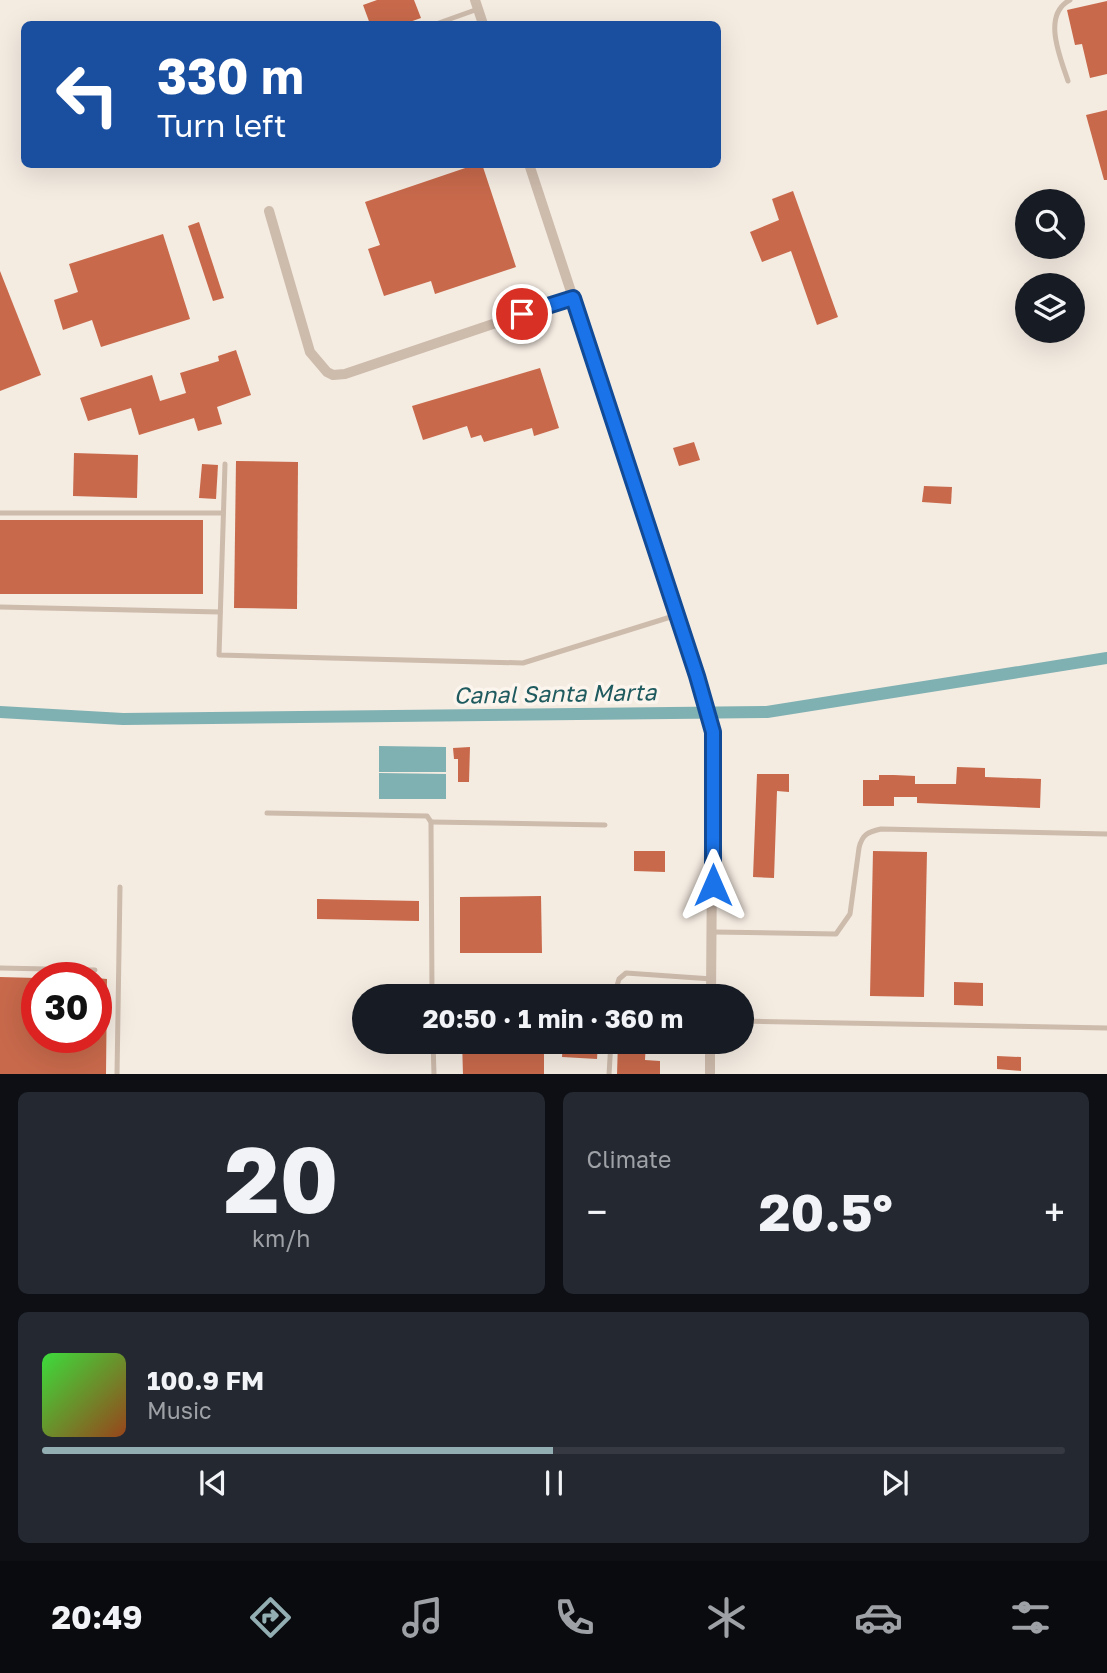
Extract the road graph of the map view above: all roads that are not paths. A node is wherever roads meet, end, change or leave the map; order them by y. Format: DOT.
graph roads {
  1 [pos="1070,0"];
  2 [pos="476,4"];
  3 [pos="442,21"];
  4 [pos="482,21"];
  5 [pos="1068,81"];
  6 [pos="530,168"];
  7 [pos="269,211"];
  8 [pos="573,298"];
  9 [pos="225,464"];
  10 [pos="0,513"];
  11 [pos="223,513"];
  12 [pos="0,607"];
  13 [pos="220,612"];
  14 [pos="677,615"];
  15 [pos="267,813"];
  16 [pos="431,822"];
  17 [pos="604,825"];
  18 [pos="1107,834"];
  19 [pos="120,887"];
  20 [pos="713,932"];
  21 [pos="0,968"];
  22 [pos="21,968"];
  23 [pos="712,979"];
  24 [pos="432,984"];
  25 [pos="618,984"];
  26 [pos="712,984"];
  27 [pos="754,1021"];
  28 [pos="1107,1028"];
  29 [pos="433,1054"];
  30 [pos="610,1054"];
  31 [pos="710,1054"];
  32 [pos="117,1074"];
  33 [pos="434,1074"];
  34 [pos="609,1074"];
  35 [pos="710,1074"];
  1 -- 5 [label="lane"];
  2 -- 3 [label="lane"];
  2 -- 4 [label="street"];
  6 -- 8 [label="street"];
  7 -- 8 [label="street"];
  8 -- 14 [label="street"];
  9 -- 11 [label="lane"];
  10 -- 11 [label="lane"];
  11 -- 13 [label="lane"];
  12 -- 13 [label="lane"];
  13 -- 14 [label="lane"];
  14 -- 20 [label="street"];
  15 -- 16 [label="lane"];
  16 -- 17 [label="lane"];
  16 -- 24 [label="lane"];
  18 -- 20 [label="lane"];
  19 -- 32 [label="lane"];
  20 -- 23 [label="street"];
  21 -- 22 [label="lane"];
  23 -- 25 [label="lane"];
  23 -- 26 [label="street"];
  27 -- 28 [label="lane"];
  29 -- 33 [label="lane"];
  30 -- 34 [label="lane"];
  31 -- 35 [label="street"];
}
